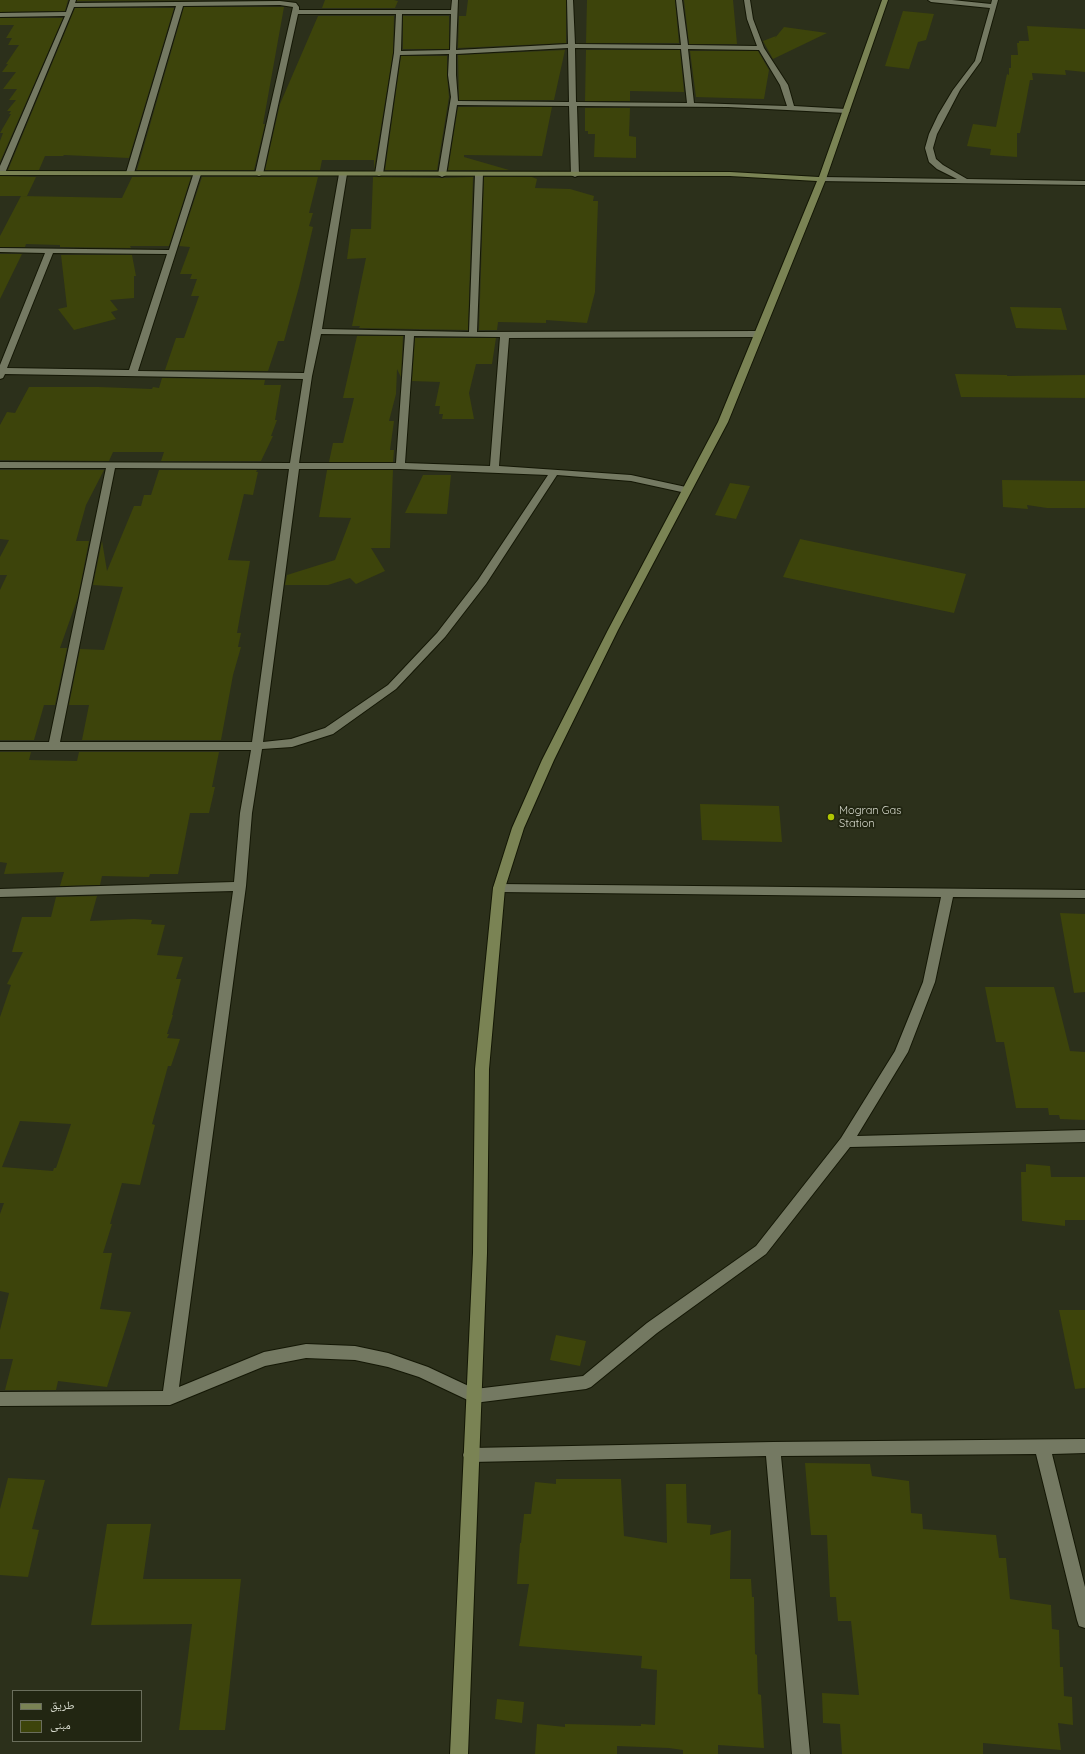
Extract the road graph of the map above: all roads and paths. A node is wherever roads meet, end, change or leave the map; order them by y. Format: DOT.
graph roads {
  1 [pos="455,0"];
  2 [pos="570,0"];
  3 [pos="678,0"];
  4 [pos="747,0"];
  5 [pos="885,0"];
  6 [pos="931,0"];
  7 [pos="132,2"];
  8 [pos="72,3"];
  9 [pos="994,3"];
  10 [pos="180,4"];
  11 [pos="295,12"];
  12 [pos="399,12"];
  13 [pos="453,12"];
  14 [pos="69,14"];
  15 [pos="0,15"];
  16 [pos="572,46"];
  17 [pos="683,47"];
  18 [pos="761,48"];
  19 [pos="452,52"];
  20 [pos="397,53"];
  21 [pos="454,102"];
  22 [pos="573,103"];
  23 [pos="691,105"];
  24 [pos="791,107"];
  25 [pos="846,110"];
  26 [pos="1,173"];
  27 [pos="130,174"];
  28 [pos="197,174"];
  29 [pos="259,174"];
  30 [pos="343,174"];
  31 [pos="379,174"];
  32 [pos="479,174"];
  33 [pos="442,175"];
  34 [pos="575,175"];
  35 [pos="822,179"];
  36 [pos="965,180"];
  37 [pos="1085,182"];
  38 [pos="0,250"];
  39 [pos="50,251"];
  40 [pos="171,252"];
  41 [pos="317,331"];
  42 [pos="410,333"];
  43 [pos="758,334"];
  44 [pos="472,335"];
  45 [pos="506,335"];
  46 [pos="133,372"];
  47 [pos="1,373"];
  48 [pos="308,376"];
  49 [pos="0,465"];
  50 [pos="110,465"];
  51 [pos="400,466"];
  52 [pos="294,467"];
  53 [pos="494,469"];
  54 [pos="554,472"];
  55 [pos="686,490"];
  56 [pos="54,744"];
  57 [pos="0,746"];
  58 [pos="257,746"];
  59 [pos="240,886"];
  60 [pos="499,888"];
  61 [pos="948,892"];
  62 [pos="0,893"];
  63 [pos="1085,894"];
  64 [pos="1085,1136"];
  65 [pos="846,1142"];
  66 [pos="474,1396"];
  67 [pos="170,1398"];
  68 [pos="0,1399"];
  69 [pos="1042,1446"];
  70 [pos="1085,1446"];
  71 [pos="773,1448"];
  72 [pos="471,1455"];
  73 [pos="1085,1620"];
  74 [pos="459,1754"];
  75 [pos="801,1754"];
  1 -- 13 [label="street"];
  2 -- 16 [label="street"];
  3 -- 17 [label="street"];
  4 -- 18 [label="street"];
  5 -- 25 [label="street"];
  6 -- 9 [label="street"];
  7 -- 8 [label="street"];
  7 -- 10 [label="street"];
  8 -- 14 [label="street"];
  9 -- 36 [label="street"];
  10 -- 11 [label="street"];
  10 -- 27 [label="street"];
  11 -- 12 [label="street"];
  11 -- 29 [label="street"];
  12 -- 13 [label="street"];
  12 -- 20 [label="street"];
  13 -- 19 [label="street"];
  14 -- 15 [label="street"];
  14 -- 26 [label="street"];
  16 -- 17 [label="street"];
  16 -- 19 [label="street"];
  16 -- 22 [label="street"];
  17 -- 18 [label="street"];
  17 -- 23 [label="street"];
  18 -- 24 [label="street"];
  19 -- 20 [label="street"];
  19 -- 21 [label="street"];
  20 -- 31 [label="street"];
  21 -- 22 [label="street"];
  21 -- 33 [label="street"];
  22 -- 23 [label="street"];
  22 -- 34 [label="street"];
  23 -- 24 [label="street"];
  24 -- 25 [label="street"];
  25 -- 35 [label="street"];
  26 -- 27 [label="street"];
  27 -- 28 [label="street"];
  28 -- 29 [label="street"];
  28 -- 40 [label="street"];
  29 -- 30 [label="street"];
  30 -- 31 [label="street"];
  30 -- 41 [label="street"];
  31 -- 33 [label="street"];
  32 -- 33 [label="street"];
  32 -- 34 [label="street"];
  32 -- 44 [label="street"];
  34 -- 35 [label="street"];
  35 -- 36 [label="street"];
  35 -- 43 [label="street"];
  36 -- 37 [label="street"];
  38 -- 39 [label="street"];
  39 -- 40 [label="street"];
  39 -- 47 [label="street"];
  40 -- 46 [label="street"];
  41 -- 42 [label="street"];
  41 -- 48 [label="street"];
  42 -- 44 [label="street"];
  42 -- 51 [label="street"];
  43 -- 45 [label="street"];
  43 -- 55 [label="street"];
  44 -- 45 [label="street"];
  45 -- 53 [label="street"];
  46 -- 47 [label="street"];
  46 -- 48 [label="street"];
  48 -- 52 [label="street"];
  49 -- 50 [label="street"];
  50 -- 52 [label="street"];
  50 -- 56 [label="street"];
  51 -- 52 [label="street"];
  51 -- 53 [label="street"];
  52 -- 58 [label="street"];
  53 -- 54 [label="street"];
  54 -- 55 [label="street"];
  54 -- 58 [label="street"];
  55 -- 60 [label="street"];
  56 -- 57 [label="street"];
  56 -- 58 [label="street"];
  58 -- 59 [label="street"];
  59 -- 62 [label="street"];
  59 -- 67 [label="street"];
  60 -- 61 [label="street"];
  60 -- 66 [label="street"];
  61 -- 63 [label="street"];
  61 -- 65 [label="street"];
  64 -- 65 [label="street"];
  65 -- 66 [label="street"];
  66 -- 67 [label="street"];
  66 -- 72 [label="street"];
  67 -- 68 [label="street"];
  69 -- 70 [label="street"];
  69 -- 71 [label="street"];
  69 -- 73 [label="street"];
  71 -- 72 [label="street"];
  71 -- 75 [label="street"];
  72 -- 74 [label="street"];
}
